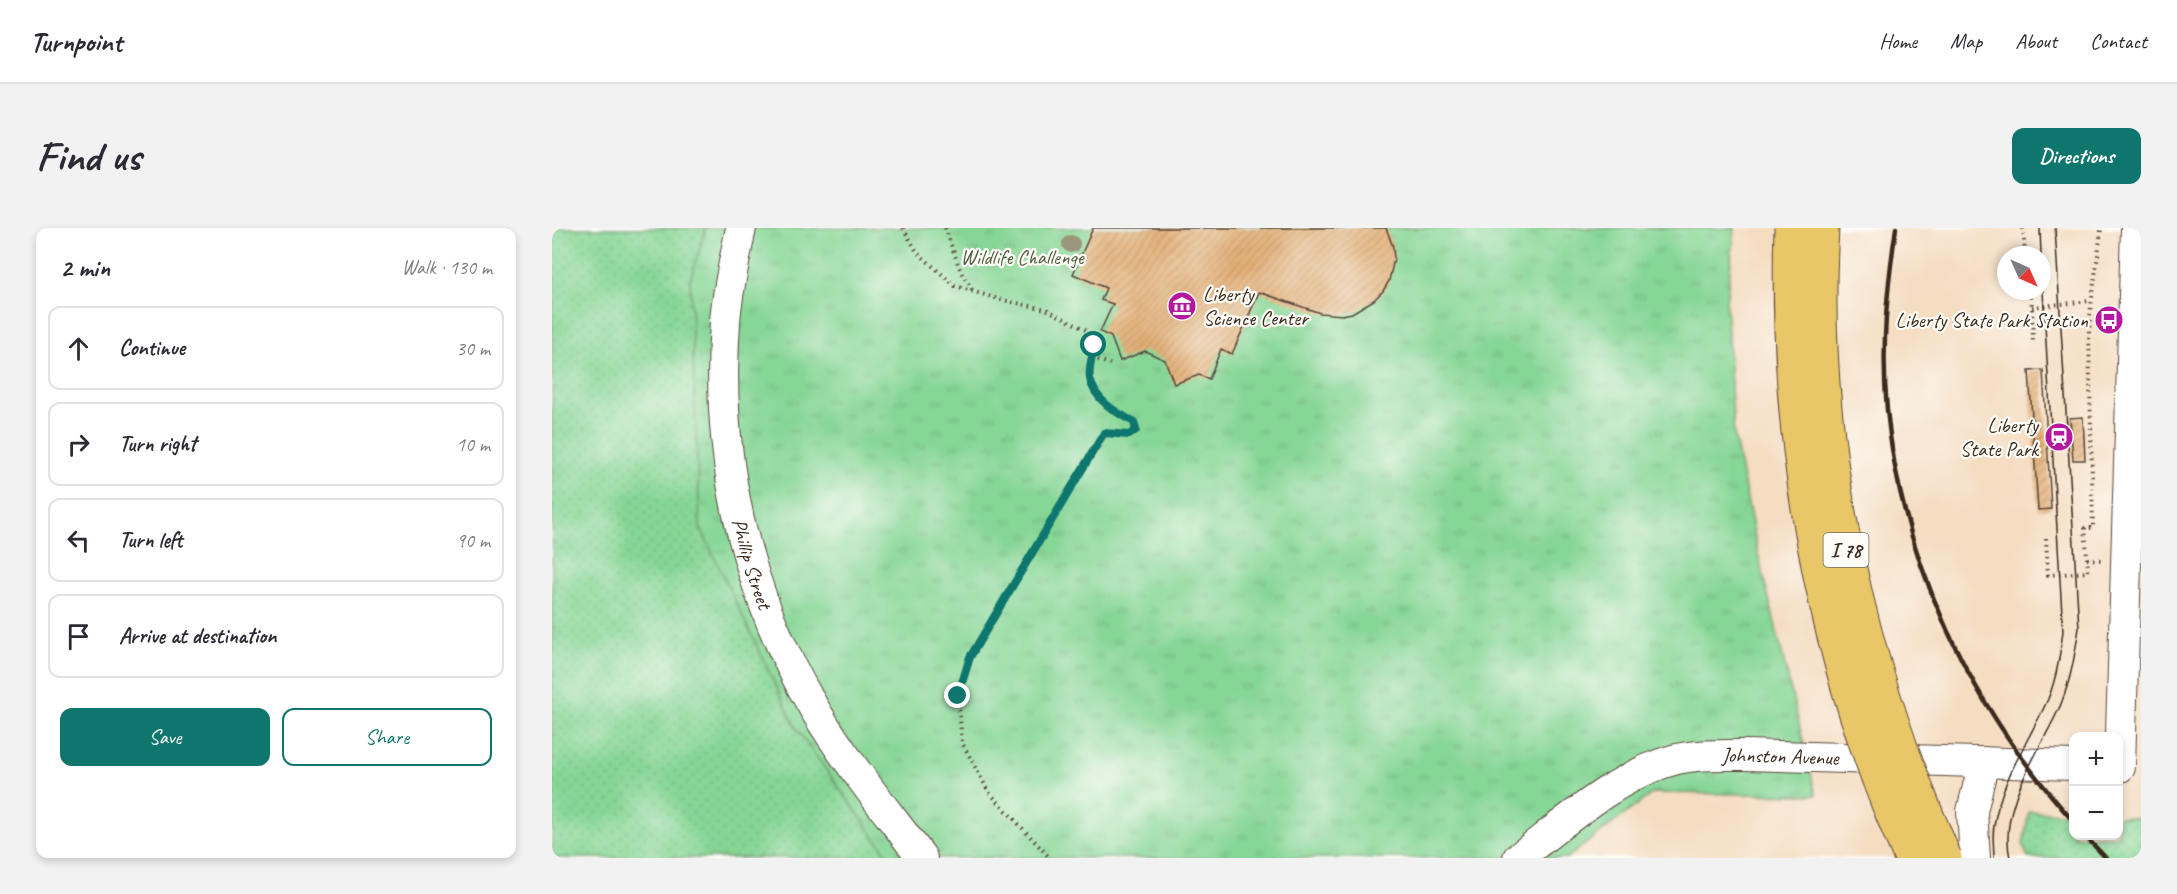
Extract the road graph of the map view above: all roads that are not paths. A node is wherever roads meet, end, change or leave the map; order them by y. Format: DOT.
graph roads {
  1 [pos="741,228"];
  2 [pos="1791,228"];
  3 [pos="1822,228"];
  4 [pos="2136,228"];
  5 [pos="2136,417"];
  6 [pos="2133,616"];
  7 [pos="1984,762"];
  8 [pos="2069,765"];
  9 [pos="2126,767"];
  10 [pos="922,858"];
  11 [pos="1518,858"];
  12 [pos="1911,858"];
  13 [pos="1945,858"];
  14 [pos="1975,858"];
  1 -- 10 [label="street, Phillip Street"];
  2 -- 12 [label="highway, I 78, bridge"];
  3 -- 13 [label="highway, I 78, bridge"];
  4 -- 5 [label="street"];
  5 -- 6 [label="street"];
  6 -- 9 [label="street"];
  7 -- 8 [label="street, Johnston Avenue"];
  7 -- 11 [label="street, Johnston Avenue"];
  7 -- 14 [label="street"];
}
